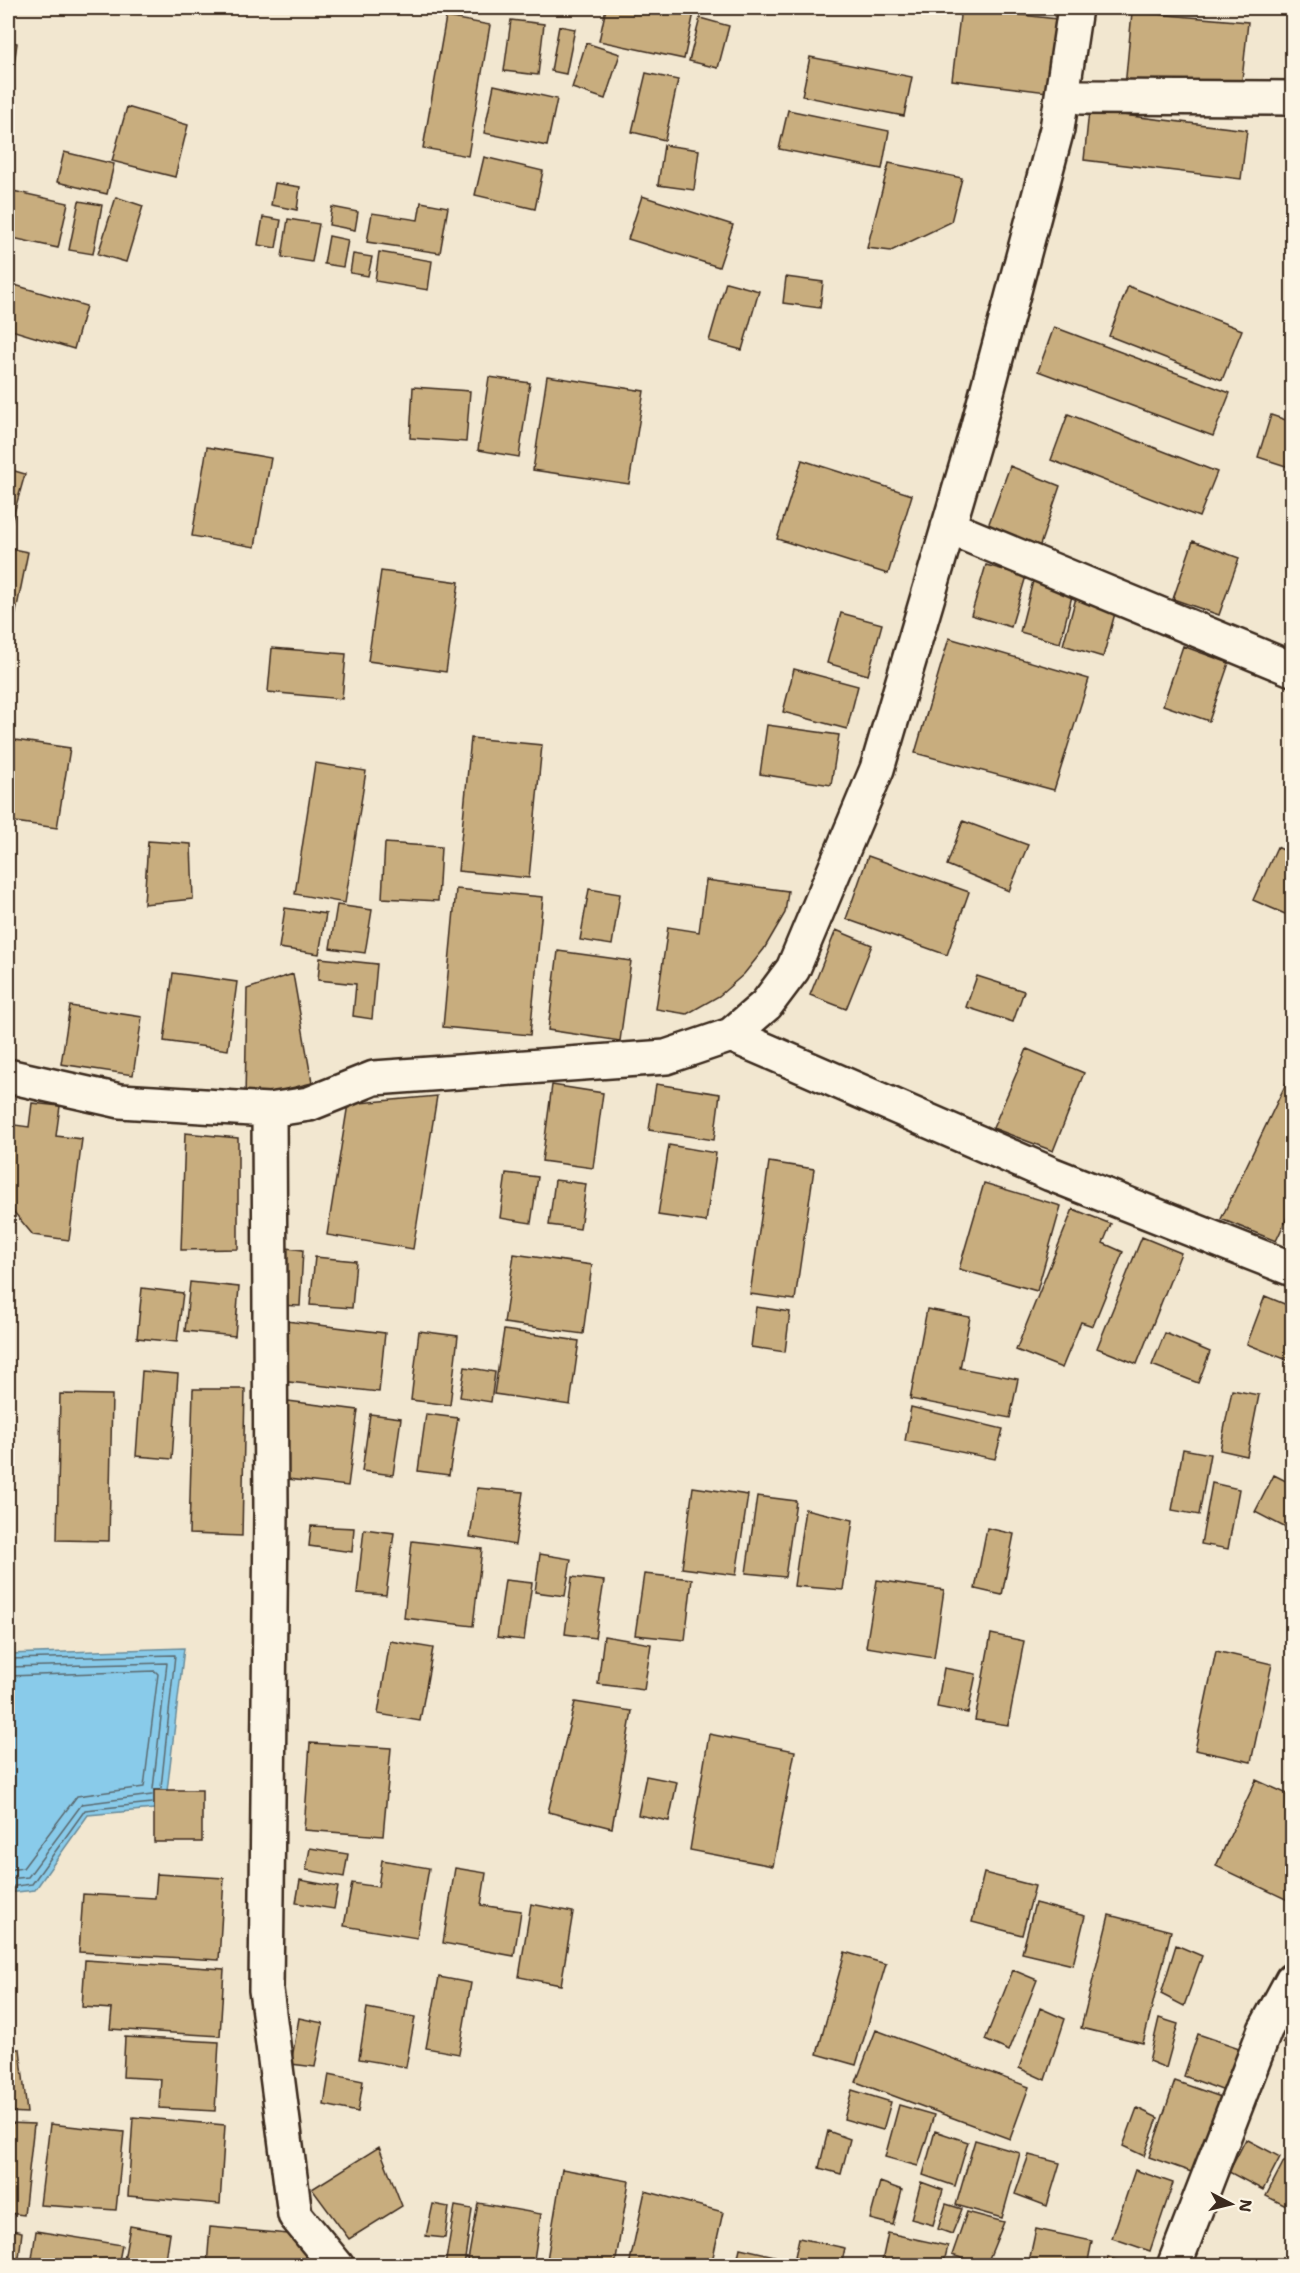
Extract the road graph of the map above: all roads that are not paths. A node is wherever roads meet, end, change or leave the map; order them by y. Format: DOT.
graph roads {
  1 [pos="1075,8"];
  2 [pos="1081,97"];
  3 [pos="1293,98"];
  4 [pos="948,527"];
  5 [pos="1293,669"];
  6 [pos="731,1035"];
  7 [pos="8,1076"];
  8 [pos="269,1110"];
  9 [pos="1293,1269"];
  10 [pos="1293,1980"];
  11 [pos="337,2265"];
  12 [pos="1174,2265"];
  1 -- 4 [label="street"];
  2 -- 3 [label="street"];
  4 -- 5 [label="street"];
  4 -- 6 [label="street"];
  6 -- 8 [label="street"];
  6 -- 9 [label="street"];
  7 -- 8 [label="street"];
  8 -- 11 [label="street"];
  10 -- 12 [label="street"];
}
